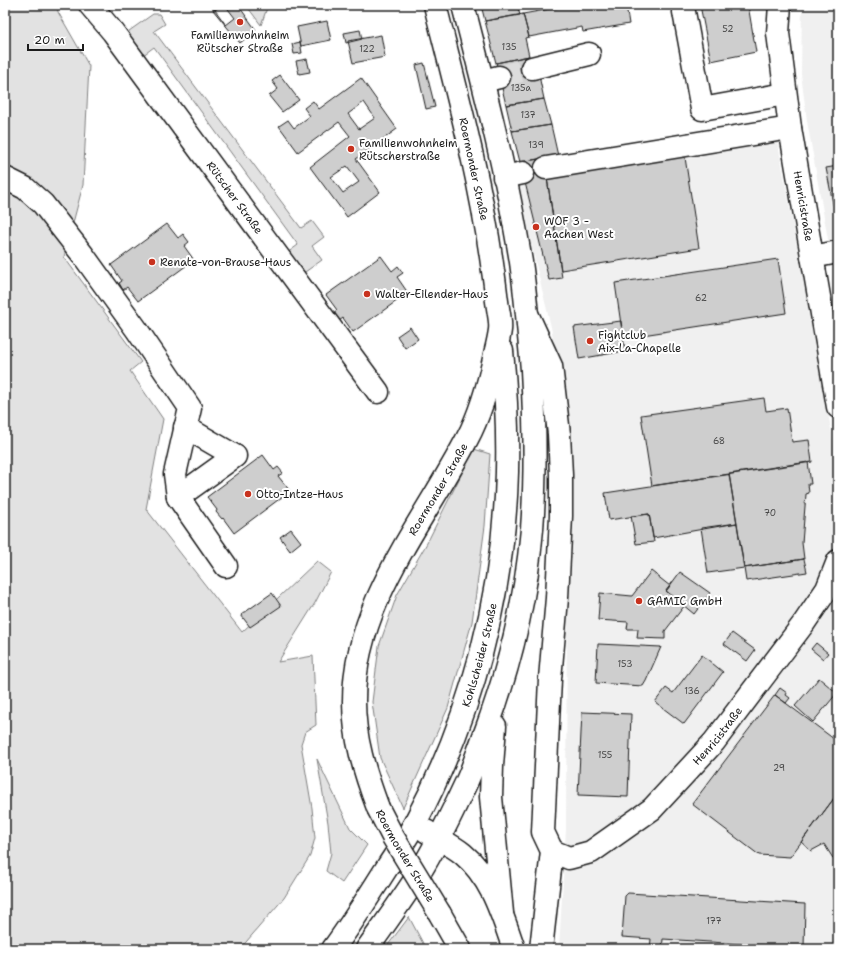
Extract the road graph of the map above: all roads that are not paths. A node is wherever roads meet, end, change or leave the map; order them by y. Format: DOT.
graph roads {
  1 [pos="90,5"];
  2 [pos="435,5"];
  3 [pos="463,5"];
  4 [pos="780,5"];
  5 [pos="684,12"];
  6 [pos="589,54"];
  7 [pos="532,68"];
  8 [pos="785,94"];
  9 [pos="790,128"];
  10 [pos="546,168"];
  11 [pos="5,178"];
  12 [pos="838,252"];
  13 [pos="812,257"];
  14 [pos="528,314"];
  15 [pos="500,328"];
  16 [pos="378,392"];
  17 [pos="838,406"];
  18 [pos="185,427"];
  19 [pos="178,497"];
  20 [pos="838,561"];
  21 [pos="226,566"];
  22 [pos="497,701"];
  23 [pos="415,824"];
  24 [pos="439,839"];
  25 [pos="552,851"];
  26 [pos="502,913"];
  27 [pos="333,949"];
  28 [pos="367,949"];
  29 [pos="460,949"];
  30 [pos="514,949"];
  31 [pos="541,949"];
  1 -- 16 [label="main road, Rütscher Straße"];
  2 -- 15 [label="main road, Roermonder Straße"];
  3 -- 14 [label="main road"];
  4 -- 8 [label="main road, Henricistraße"];
  5 -- 8 [label="main road"];
  6 -- 7 [label="main road"];
  8 -- 9 [label="main road, Henricistraße"];
  9 -- 10 [label="main road"];
  9 -- 13 [label="main road, Henricistraße"];
  11 -- 18 [label="main road"];
  12 -- 13 [label="main road"];
  13 -- 17 [label="main road, Henricistraße"];
  14 -- 22 [label="main road"];
  14 -- 25 [label="main road"];
  15 -- 23 [label="main road, Kohlscheider Straße"];
  15 -- 29 [label="main road, Roermonder Straße, bridge"];
  18 -- 19 [label="main road"];
  18 -- 19 [label="main road"];
  19 -- 21 [label="main road"];
  20 -- 25 [label="main road, Henricistraße"];
  22 -- 24 [label="main road"];
  22 -- 26 [label="main road"];
  23 -- 24 [label="main road"];
  23 -- 27 [label="main road, Kohlscheider Straße"];
  24 -- 26 [label="main road"];
  24 -- 28 [label="main road"];
  25 -- 31 [label="main road"];
  26 -- 30 [label="main road"];
}
